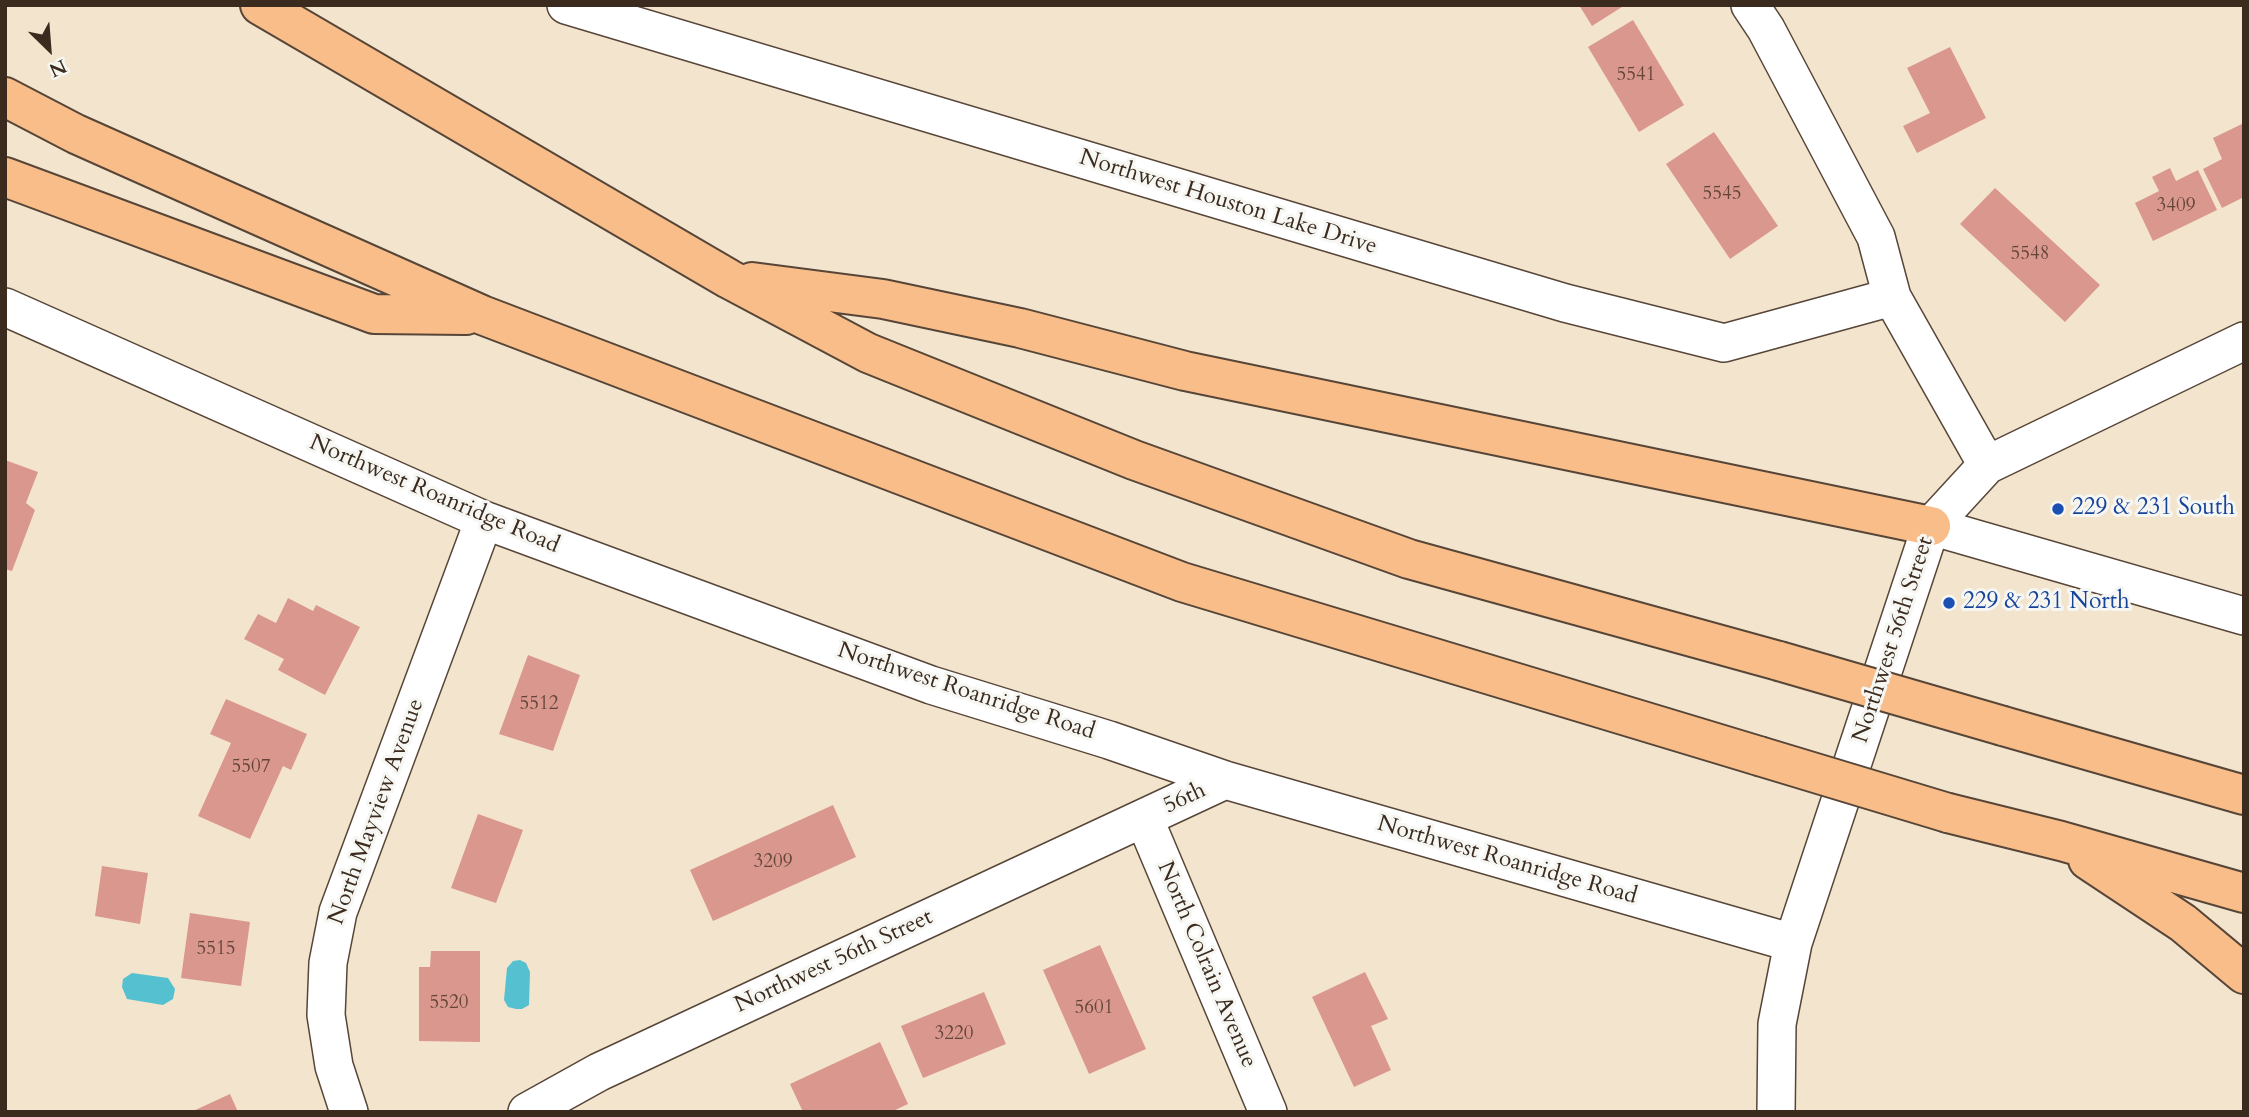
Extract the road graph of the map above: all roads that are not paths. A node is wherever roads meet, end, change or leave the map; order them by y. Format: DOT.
graph roads {
  1 [pos="260,5"];
  2 [pos="566,5"];
  3 [pos="1750,5"];
  4 [pos="5,97"];
  5 [pos="5,177"];
  6 [pos="729,279"];
  7 [pos="1892,297"];
  8 [pos="5,307"];
  9 [pos="482,315"];
  10 [pos="2244,341"];
  11 [pos="1987,465"];
  12 [pos="484,520"];
  13 [pos="1931,526"];
  14 [pos="2244,616"];
  15 [pos="1226,780"];
  16 [pos="2244,796"];
  17 [pos="1144,818"];
  18 [pos="2061,841"];
  19 [pos="2244,893"];
  20 [pos="1793,943"];
  21 [pos="2244,974"];
  22 [pos="349,1112"];
  23 [pos="527,1112"];
  24 [pos="1268,1112"];
  25 [pos="1776,1112"];
  1 -- 6 [label="highway"];
  2 -- 7 [label="street, Northwest Houston Lake Drive"];
  3 -- 7 [label="street"];
  4 -- 9 [label="highway"];
  5 -- 9 [label="highway"];
  6 -- 13 [label="highway"];
  6 -- 16 [label="highway, bridge"];
  7 -- 11 [label="street"];
  8 -- 12 [label="street, Northwest Roanridge Road"];
  9 -- 18 [label="highway, bridge"];
  10 -- 11 [label="street, Northwest 56th Street"];
  11 -- 13 [label="street, Northwest 56th Street"];
  12 -- 15 [label="street, Northwest Roanridge Road"];
  12 -- 22 [label="street, North Mayview Avenue"];
  13 -- 14 [label="street"];
  13 -- 20 [label="street, Northwest 56th Street"];
  15 -- 17 [label="street, 56th"];
  15 -- 20 [label="street, Northwest Roanridge Road"];
  17 -- 23 [label="street, Northwest 56th Street"];
  17 -- 24 [label="street, North Colrain Avenue"];
  18 -- 19 [label="highway"];
  18 -- 21 [label="highway"];
  20 -- 25 [label="street"];
}
